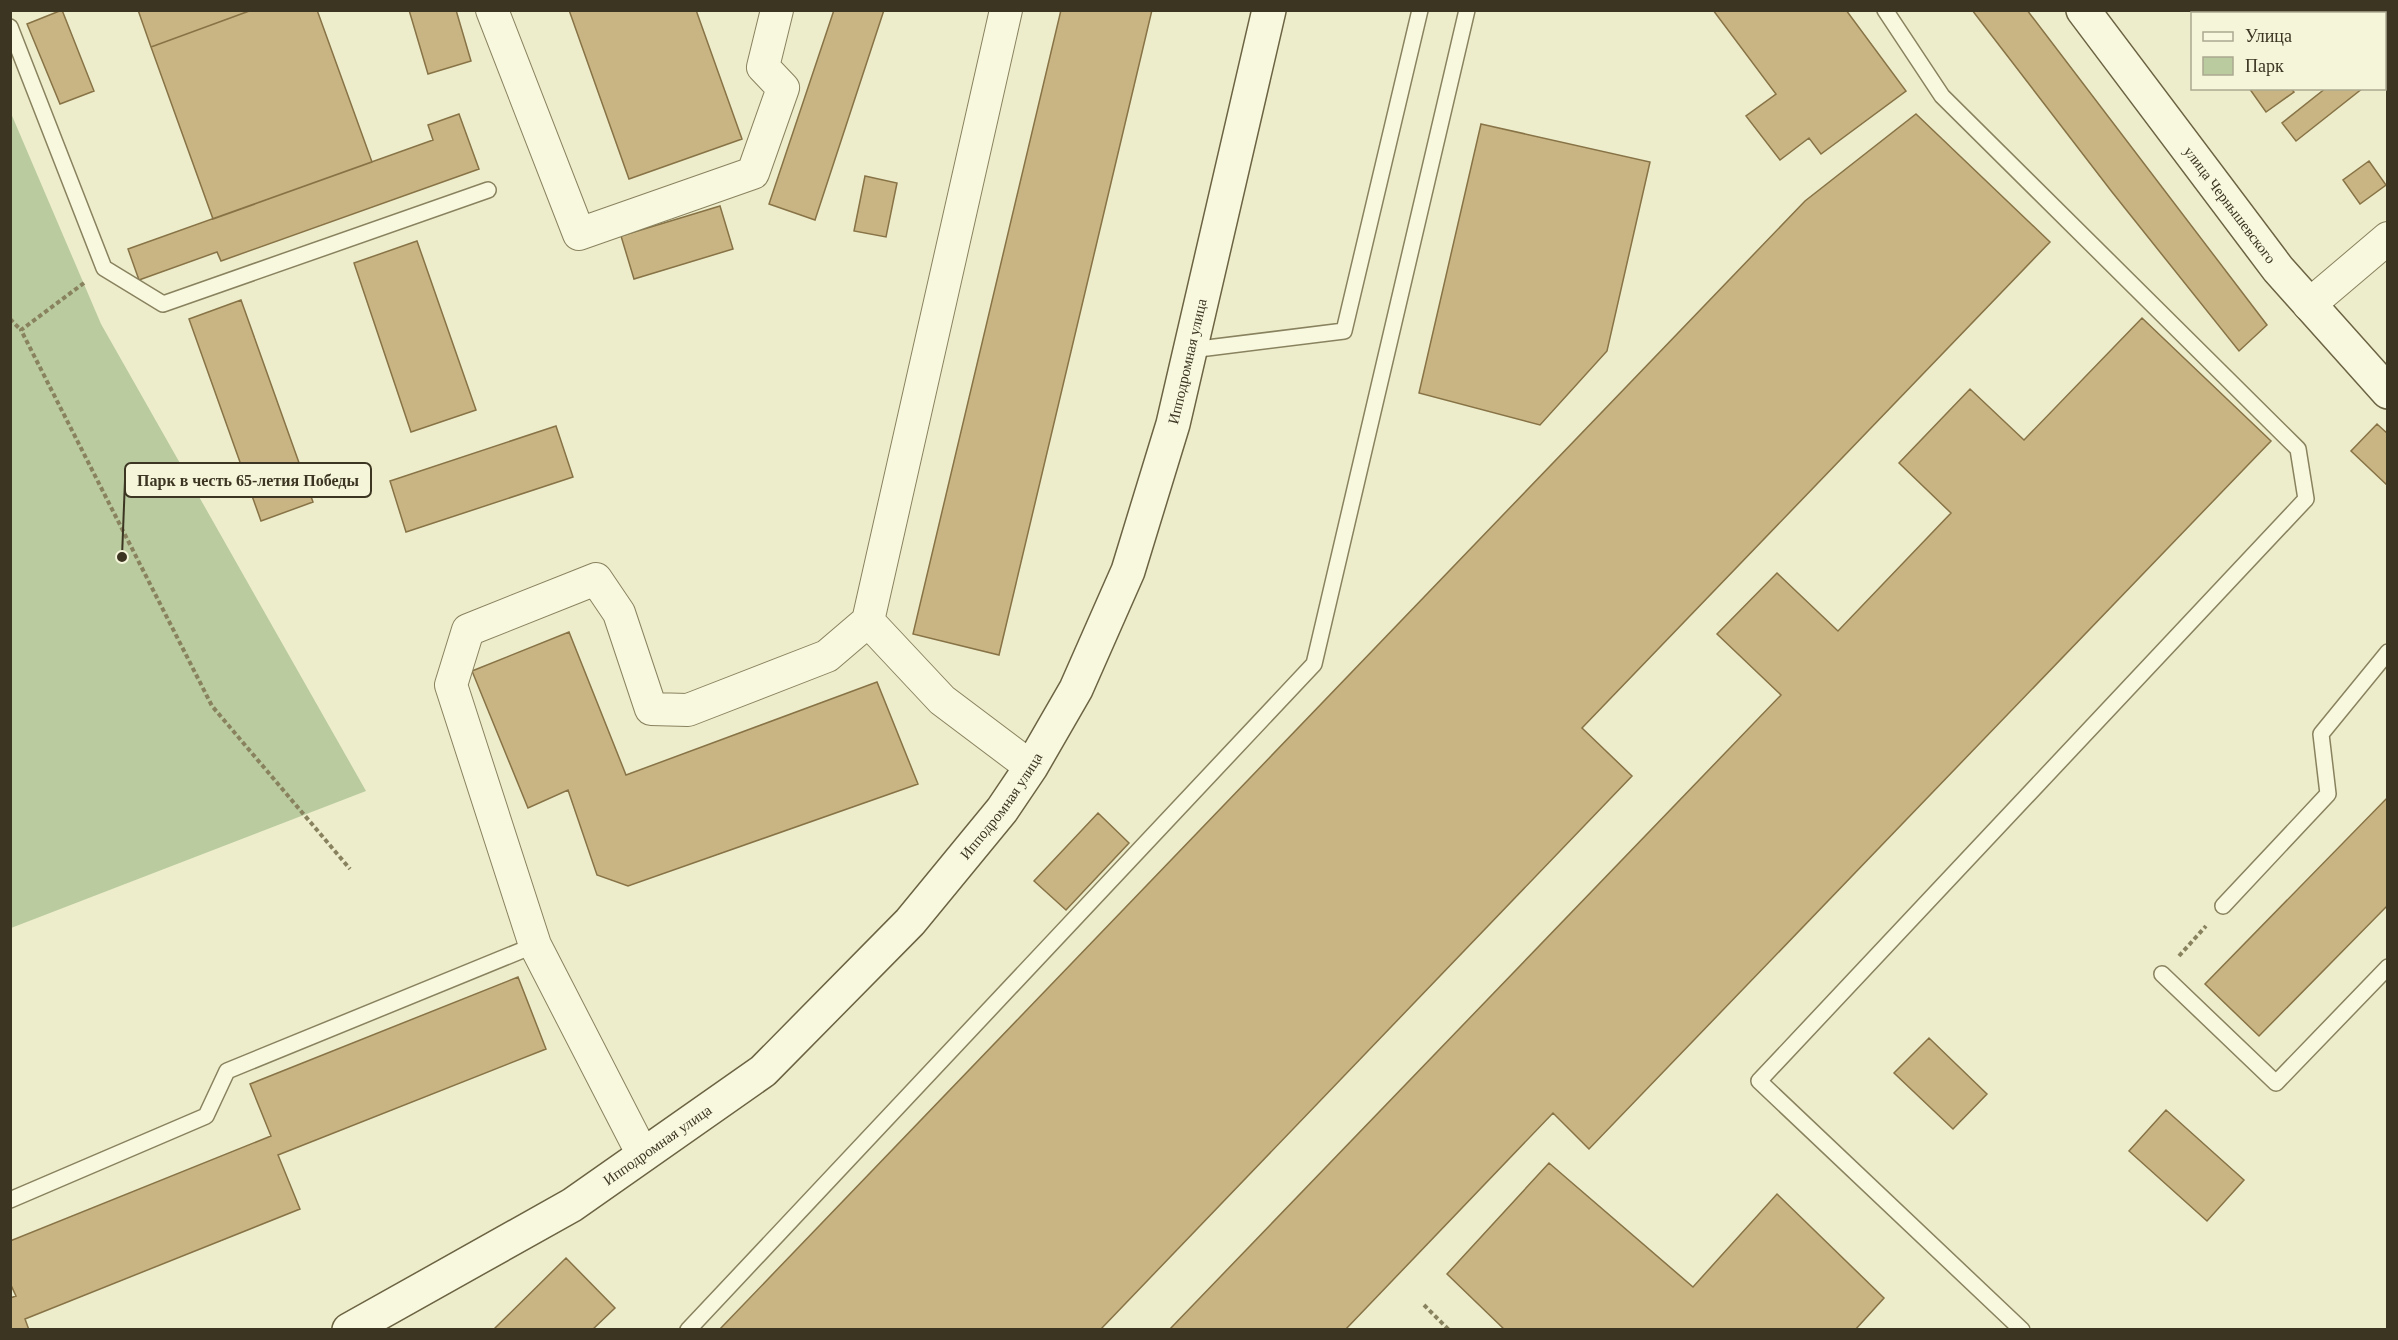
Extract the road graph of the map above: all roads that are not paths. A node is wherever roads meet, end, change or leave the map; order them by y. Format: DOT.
graph roads {
  1 [pos="492,10"];
  2 [pos="777,10"];
  3 [pos="1006,10"];
  4 [pos="1269,10"];
  5 [pos="1420,10"];
  6 [pos="1467,10"];
  7 [pos="1885,10"];
  8 [pos="2083,10"];
  9 [pos="10,27"];
  10 [pos="488,190"];
  11 [pos="2388,238"];
  12 [pos="2309,306"];
  13 [pos="1191,350"];
  14 [pos="2388,392"];
  15 [pos="868,621"];
  16 [pos="2388,652"];
  17 [pos="1031,767"];
  18 [pos="2223,906"];
  19 [pos="535,945"];
  20 [pos="2388,967"];
  21 [pos="2162,974"];
  22 [pos="643,1155"];
  23 [pos="10,1200"];
  24 [pos="349,1329"];
  25 [pos="688,1329"];
  26 [pos="2022,1329"];
  1 -- 2 [label="street"];
  3 -- 15 [label="street"];
  4 -- 13 [label="street, Ипподромная улица"];
  5 -- 13 [label="lane"];
  6 -- 25 [label="lane"];
  7 -- 26 [label="lane"];
  8 -- 12 [label="street, улица Чернышевского"];
  9 -- 10 [label="lane"];
  11 -- 12 [label="street"];
  12 -- 14 [label="street, улица Чернышевского"];
  13 -- 17 [label="street, Ипподромная улица"];
  15 -- 17 [label="street"];
  15 -- 19 [label="street"];
  16 -- 18 [label="lane"];
  17 -- 22 [label="street, Ипподромная улица"];
  19 -- 22 [label="street"];
  19 -- 23 [label="lane"];
  20 -- 21 [label="lane"];
  22 -- 24 [label="street, Ипподромная улица"];
}
